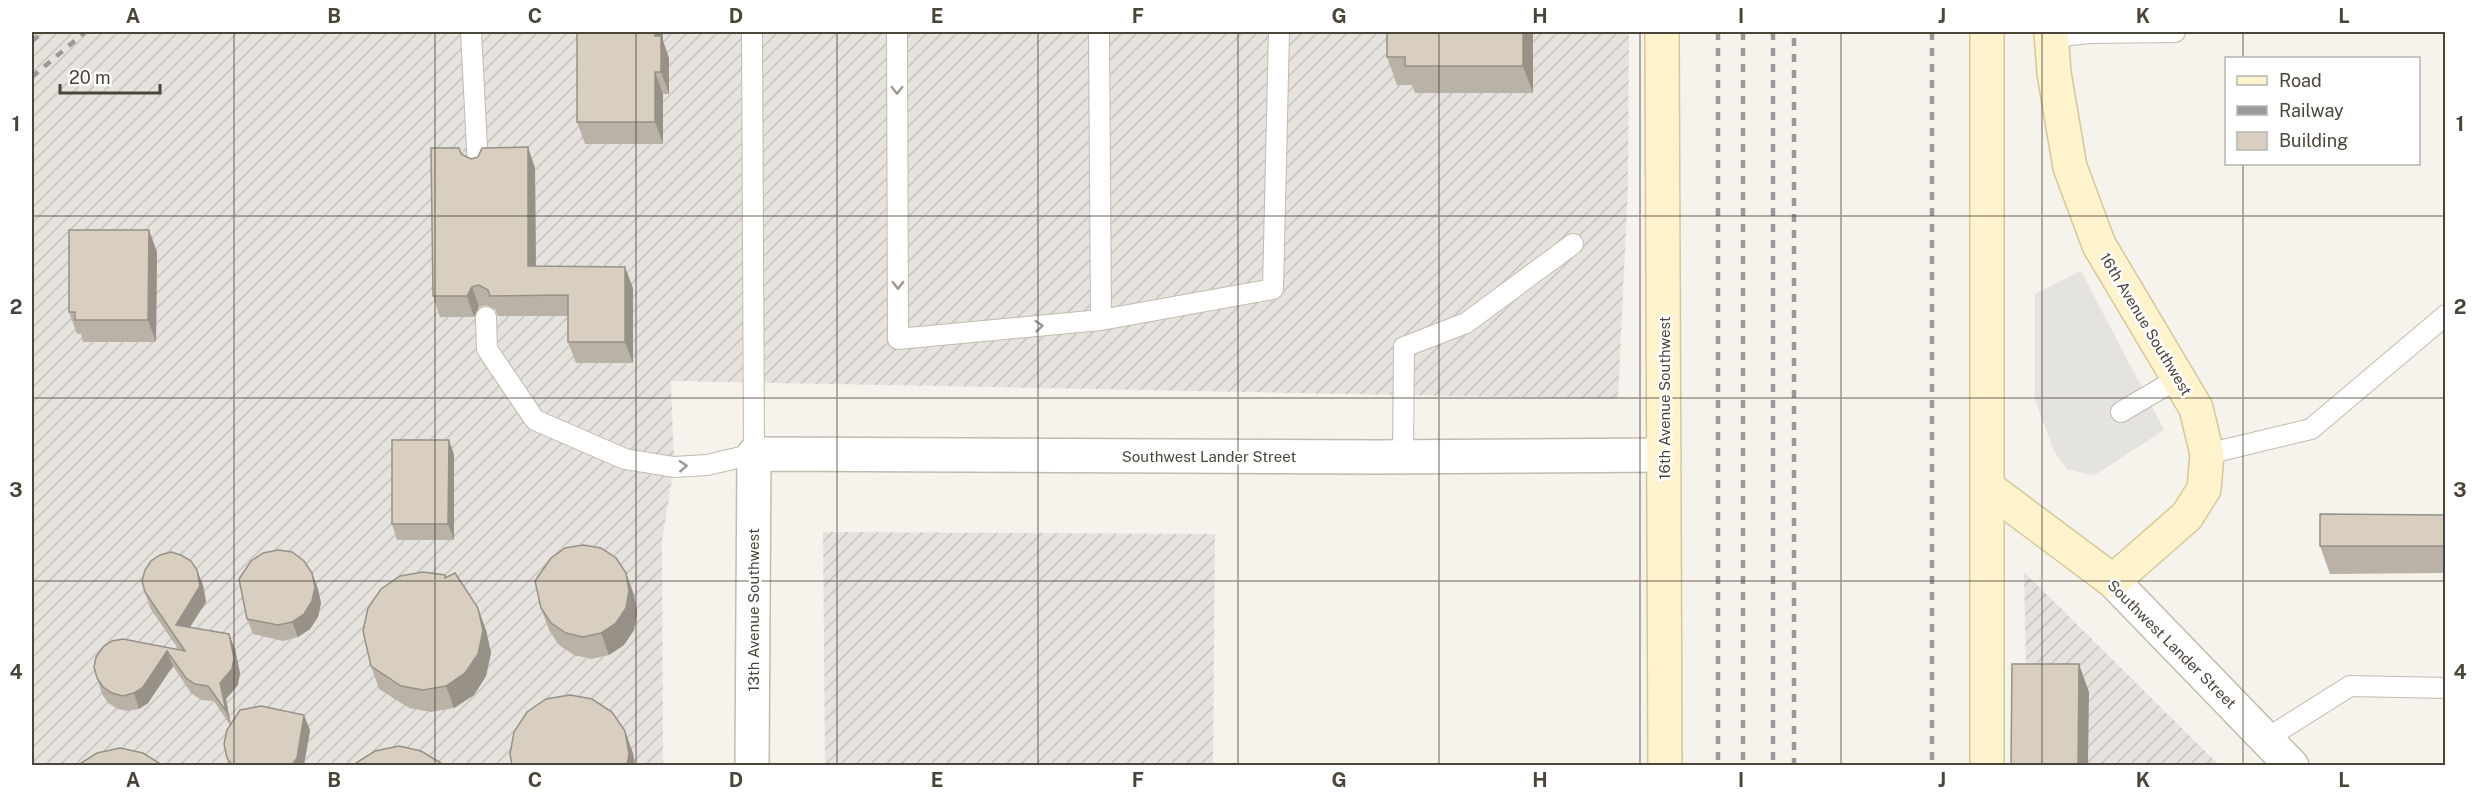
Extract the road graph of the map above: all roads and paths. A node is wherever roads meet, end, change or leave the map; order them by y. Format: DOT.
graph roads {
  1 [pos="471,32"];
  2 [pos="752,32"];
  3 [pos="897,32"];
  4 [pos="1099,32"];
  5 [pos="1279,32"];
  6 [pos="1662,32"];
  7 [pos="1988,32"];
  8 [pos="2175,32"];
  9 [pos="2052,34"];
  10 [pos="478,168"];
  11 [pos="1573,243"];
  12 [pos="2445,315"];
  13 [pos="486,316"];
  14 [pos="1101,320"];
  15 [pos="2177,379"];
  16 [pos="2121,412"];
  17 [pos="754,454"];
  18 [pos="2207,454"];
  19 [pos="1664,455"];
  20 [pos="1403,456"];
  21 [pos="1987,487"];
  22 [pos="2112,581"];
  23 [pos="2445,688"];
  24 [pos="2266,739"];
  25 [pos="752,765"];
  26 [pos="1665,765"];
  27 [pos="1987,765"];
  28 [pos="2292,765"];
  1 -- 10 [label="lane"];
  2 -- 17 [label="lane"];
  3 -- 14 [label="lane, one-way"];
  4 -- 14 [label="lane"];
  5 -- 14 [label="lane"];
  6 -- 19 [label="street, 16th Avenue Southwest"];
  7 -- 21 [label="street"];
  8 -- 9 [label="lane"];
  9 -- 15 [label="street, 16th Avenue Southwest"];
  11 -- 20 [label="lane"];
  12 -- 18 [label="lane"];
  13 -- 17 [label="lane, one-way"];
  15 -- 16 [label="lane"];
  15 -- 18 [label="street, 16th Avenue Southwest"];
  17 -- 20 [label="street, Southwest Lander Street"];
  17 -- 25 [label="street, 13th Avenue Southwest"];
  18 -- 22 [label="street, 16th Avenue Southwest"];
  19 -- 20 [label="street, Southwest Lander Street"];
  19 -- 26 [label="street, 16th Avenue Southwest"];
  21 -- 22 [label="street, Southwest Lander Street"];
  21 -- 27 [label="street"];
  22 -- 24 [label="street, Southwest Lander Street"];
  23 -- 24 [label="lane"];
  24 -- 28 [label="street, Southwest Lander Street"];
}
